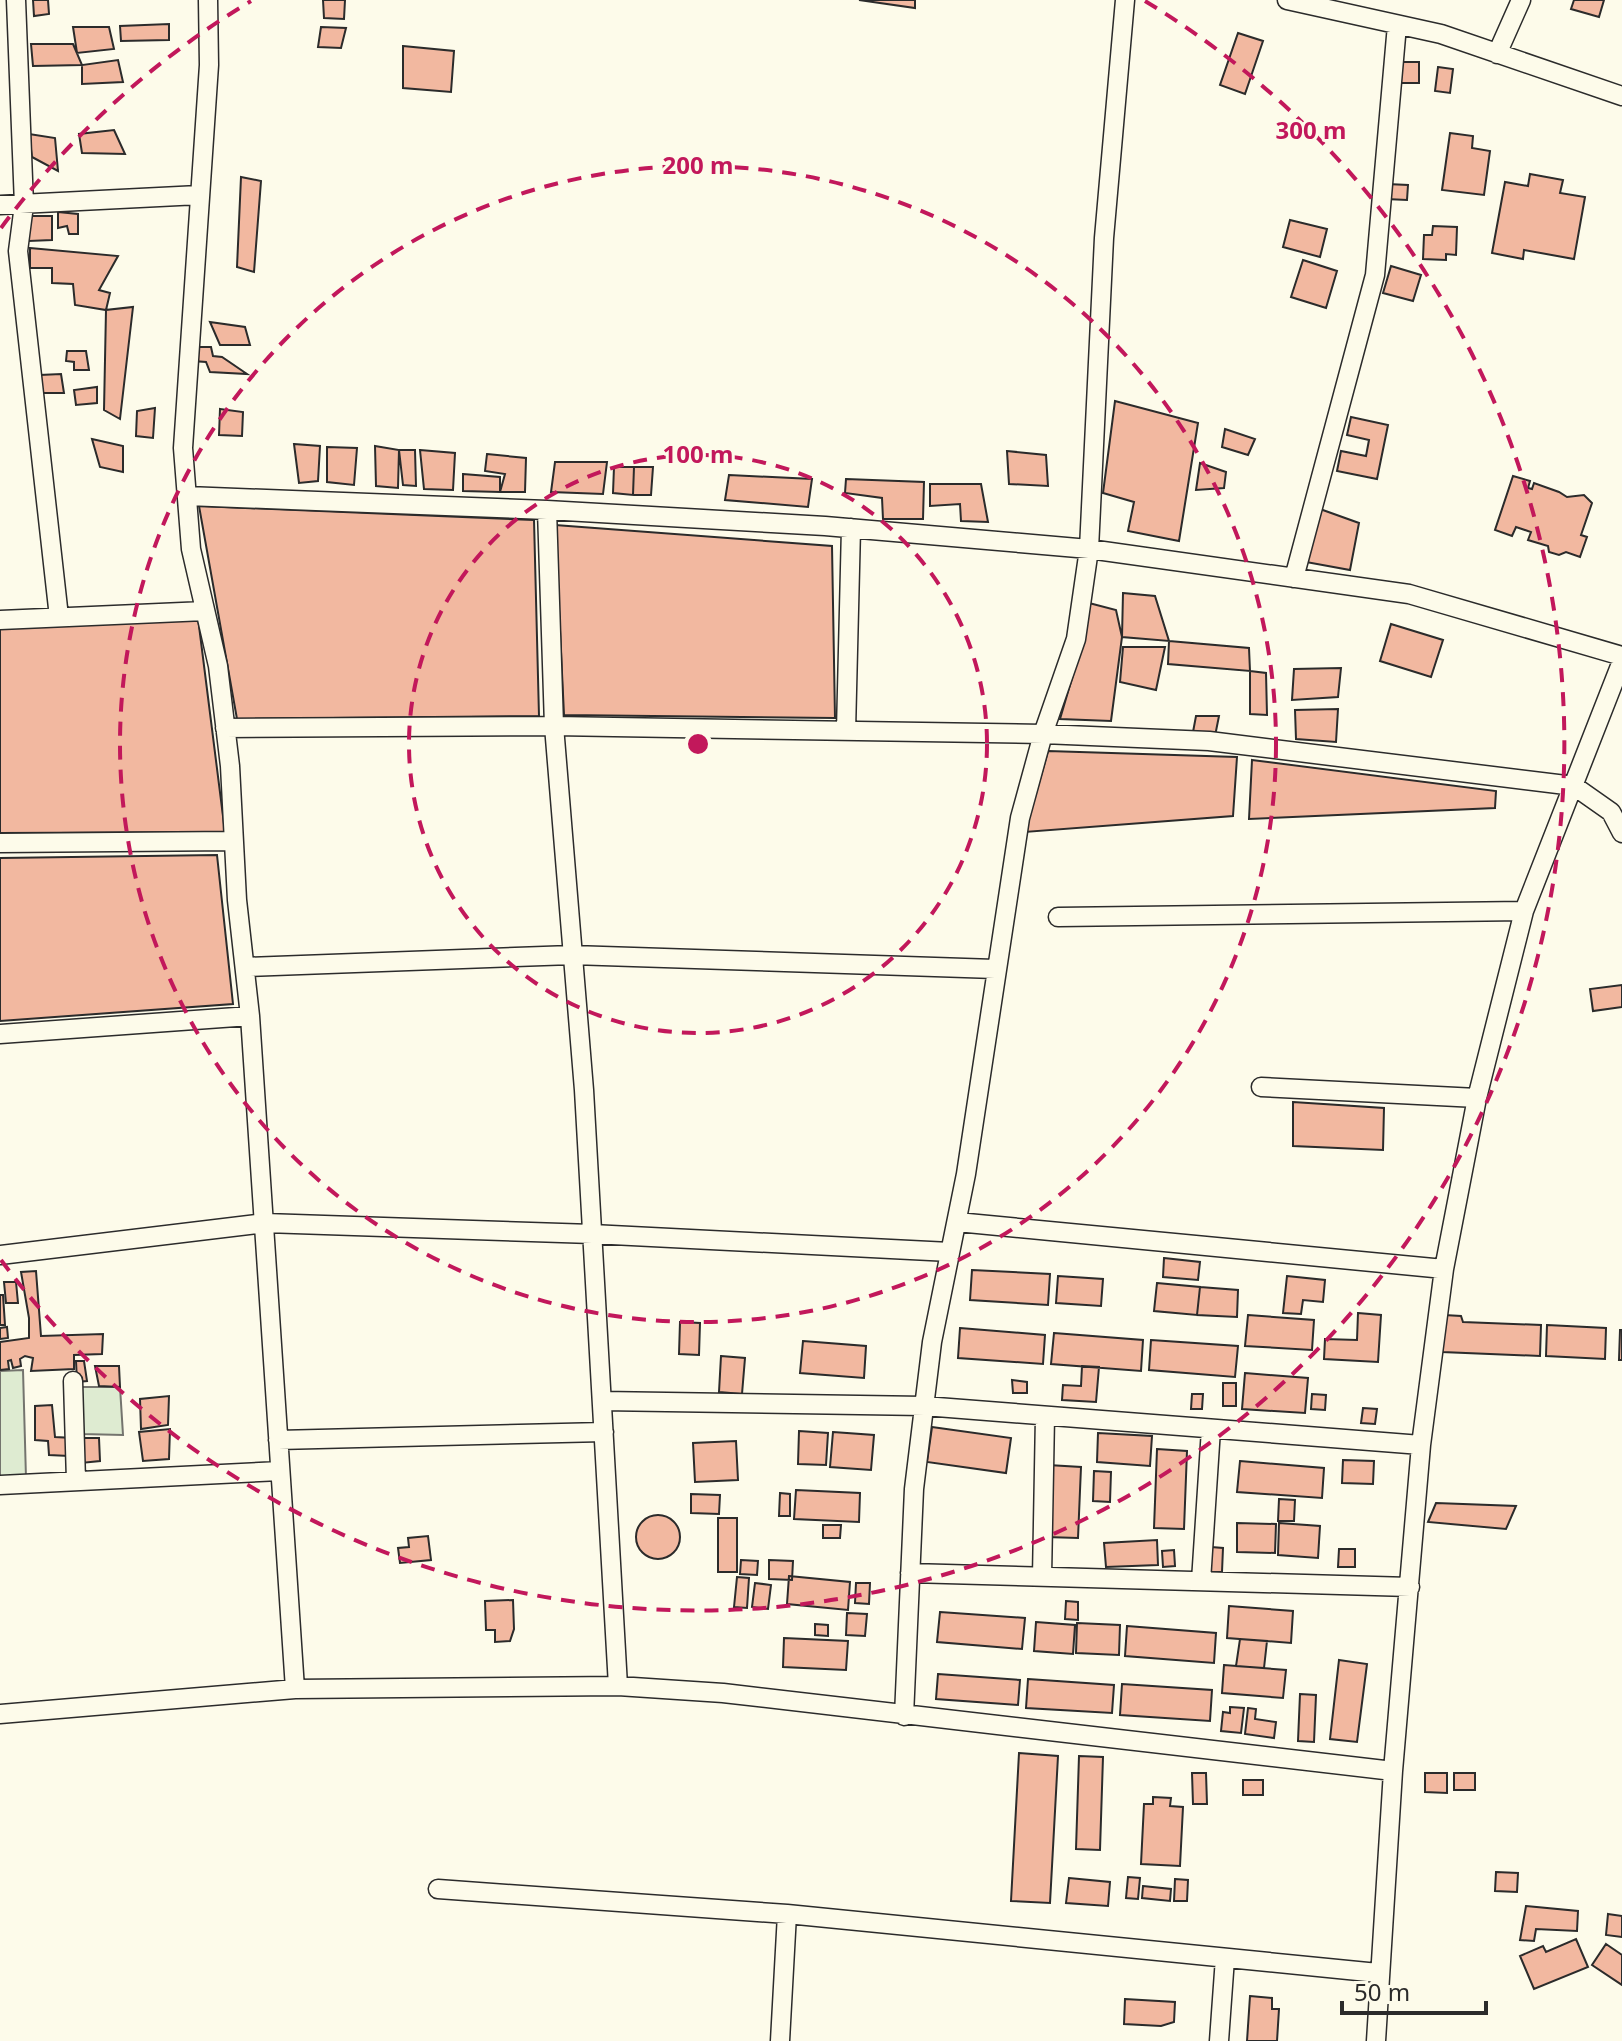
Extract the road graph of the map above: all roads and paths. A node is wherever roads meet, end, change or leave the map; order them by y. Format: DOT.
graph roads {
  1 [pos="16,0"];
  2 [pos="208,0"];
  3 [pos="1125,0"];
  4 [pos="1287,0"];
  5 [pos="1521,0"];
  6 [pos="1397,25"];
  7 [pos="1497,54"];
  8 [pos="1622,96"];
  9 [pos="199,195"];
  10 [pos="0,205"];
  11 [pos="24,205"];
  12 [pos="187,496"];
  13 [pos="547,510"];
  14 [pos="851,528"];
  15 [pos="1089,549"];
  16 [pos="1294,578"];
  17 [pos="205,611"];
  18 [pos="59,617"];
  19 [pos="0,620"];
  20 [pos="1622,658"];
  21 [pos="554,726"];
  22 [pos="225,728"];
  23 [pos="846,731"];
  24 [pos="1043,734"];
  25 [pos="1574,786"];
  26 [pos="1622,833"];
  27 [pos="234,841"];
  28 [pos="0,843"];
  29 [pos="1524,911"];
  30 [pos="1058,917"];
  31 [pos="572,955"];
  32 [pos="245,967"];
  33 [pos="995,969"];
  34 [pos="250,1016"];
  35 [pos="0,1034"];
  36 [pos="1261,1087"];
  37 [pos="1477,1098"];
  38 [pos="957,1222"];
  39 [pos="265,1223"];
  40 [pos="592,1234"];
  41 [pos="950,1252"];
  42 [pos="0,1255"];
  43 [pos="1444,1269"];
  44 [pos="73,1381"];
  45 [pos="602,1401"];
  46 [pos="924,1406"];
  47 [pos="1045,1416"];
  48 [pos="1211,1429"];
  49 [pos="604,1432"];
  50 [pos="278,1440"];
  51 [pos="1421,1445"];
  52 [pos="280,1471"];
  53 [pos="76,1481"];
  54 [pos="0,1485"];
  55 [pos="910,1573"];
  56 [pos="1042,1577"];
  57 [pos="1201,1581"];
  58 [pos="1410,1587"];
  59 [pos="618,1686"];
  60 [pos="295,1689"];
  61 [pos="0,1714"];
  62 [pos="904,1716"];
  63 [pos="1393,1771"];
  64 [pos="438,1889"];
  65 [pos="787,1914"];
  66 [pos="1225,1958"];
  67 [pos="1378,1973"];
  68 [pos="780,2041"];
  69 [pos="1219,2041"];
  70 [pos="1376,2041"];
  1 -- 11 [label="street"];
  2 -- 9 [label="street"];
  3 -- 15 [label="street"];
  4 -- 6 [label="street"];
  5 -- 7 [label="street"];
  6 -- 7 [label="street"];
  6 -- 16 [label="street"];
  7 -- 8 [label="street"];
  9 -- 11 [label="street"];
  9 -- 12 [label="street"];
  10 -- 11 [label="street"];
  11 -- 18 [label="street"];
  12 -- 13 [label="street"];
  12 -- 17 [label="street"];
  13 -- 14 [label="street"];
  13 -- 21 [label="street"];
  14 -- 15 [label="street"];
  14 -- 23 [label="street"];
  15 -- 16 [label="street"];
  15 -- 24 [label="street"];
  16 -- 20 [label="street"];
  17 -- 18 [label="street"];
  17 -- 22 [label="street"];
  18 -- 19 [label="street"];
  20 -- 25 [label="street"];
  21 -- 22 [label="street"];
  21 -- 23 [label="street"];
  21 -- 31 [label="street"];
  22 -- 27 [label="street"];
  23 -- 24 [label="street"];
  24 -- 25 [label="street"];
  24 -- 33 [label="street"];
  25 -- 26 [label="street"];
  25 -- 29 [label="street"];
  27 -- 28 [label="street"];
  27 -- 32 [label="street"];
  29 -- 30 [label="street"];
  29 -- 37 [label="street"];
  31 -- 32 [label="street"];
  31 -- 33 [label="street"];
  31 -- 40 [label="street"];
  32 -- 34 [label="street"];
  33 -- 38 [label="street"];
  34 -- 35 [label="street"];
  34 -- 39 [label="street"];
  36 -- 37 [label="street"];
  37 -- 43 [label="street"];
  38 -- 41 [label="street"];
  38 -- 43 [label="street"];
  39 -- 40 [label="street"];
  39 -- 42 [label="street"];
  39 -- 50 [label="street"];
  40 -- 41 [label="street"];
  40 -- 45 [label="street"];
  41 -- 46 [label="street"];
  43 -- 51 [label="street"];
  44 -- 53 [label="street"];
  45 -- 46 [label="street"];
  45 -- 49 [label="street"];
  46 -- 47 [label="street"];
  46 -- 55 [label="street"];
  47 -- 48 [label="street"];
  47 -- 56 [label="street"];
  48 -- 51 [label="street"];
  48 -- 57 [label="street"];
  49 -- 50 [label="street"];
  49 -- 59 [label="street"];
  50 -- 52 [label="street"];
  51 -- 58 [label="street"];
  52 -- 53 [label="street"];
  52 -- 60 [label="street"];
  53 -- 54 [label="street"];
  55 -- 56 [label="street"];
  55 -- 62 [label="street"];
  56 -- 57 [label="street"];
  57 -- 58 [label="street"];
  58 -- 63 [label="street"];
  59 -- 60 [label="street"];
  59 -- 62 [label="street"];
  60 -- 61 [label="street"];
  62 -- 63 [label="street"];
  63 -- 67 [label="street"];
  64 -- 65 [label="street"];
  65 -- 66 [label="street"];
  65 -- 68 [label="street"];
  66 -- 67 [label="street"];
  66 -- 69 [label="street"];
  67 -- 70 [label="street"];
}
